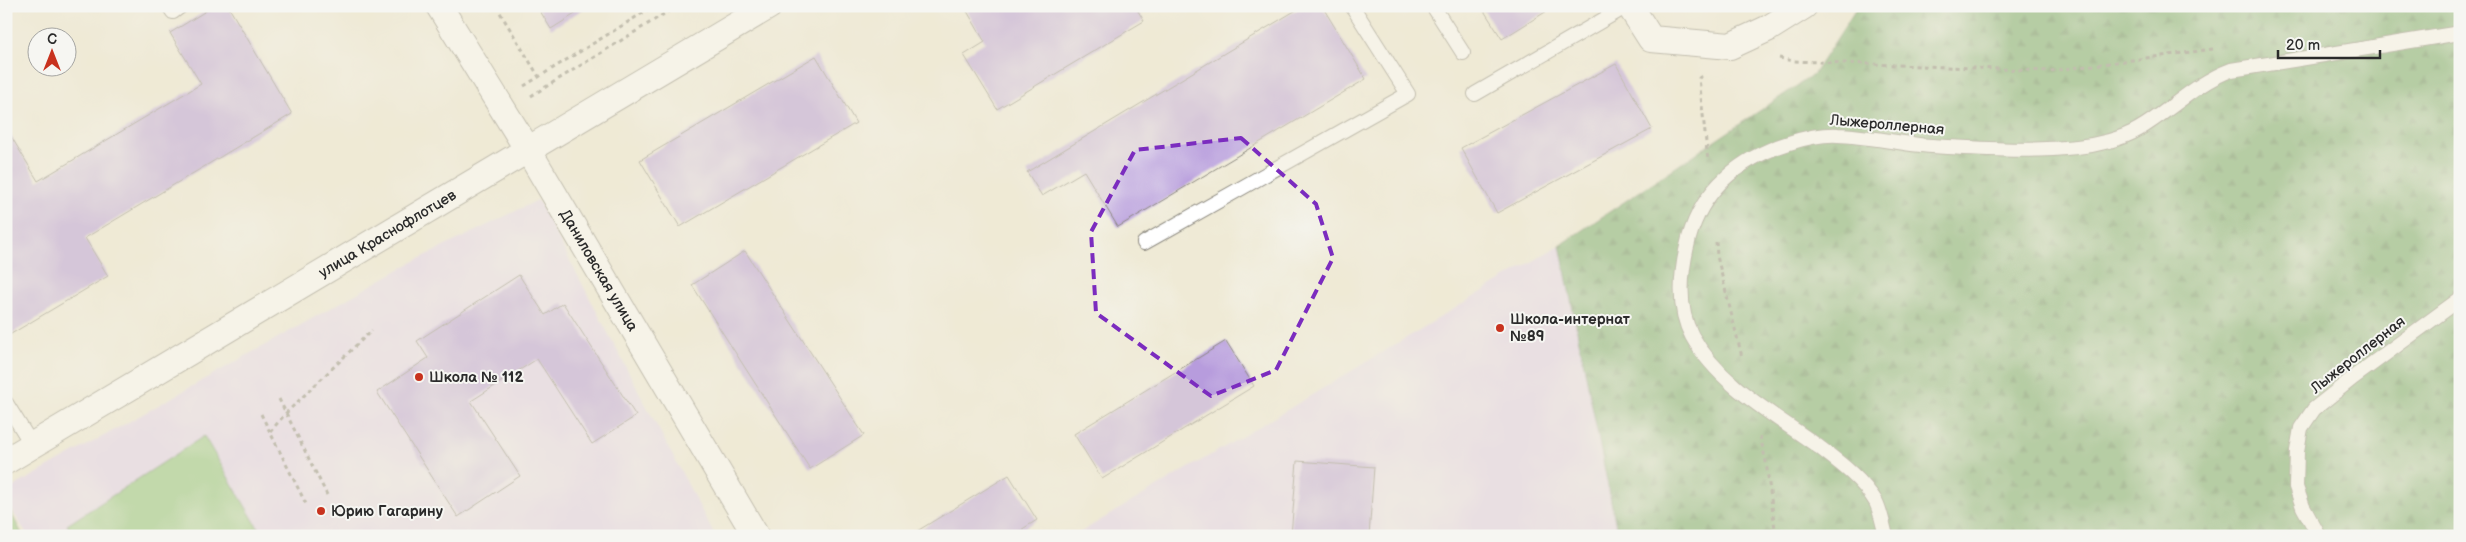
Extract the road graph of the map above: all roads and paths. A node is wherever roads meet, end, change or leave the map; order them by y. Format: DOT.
graph roads {
  1 [pos="169,6"];
  2 [pos="181,6"];
  3 [pos="439,6"];
  4 [pos="496,6"];
  5 [pos="654,6"];
  6 [pos="677,6"];
  7 [pos="769,6"];
  8 [pos="1352,6"];
  9 [pos="1433,6"];
  10 [pos="1628,6"];
  11 [pos="1804,6"];
  12 [pos="2460,34"];
  13 [pos="1730,46"];
  14 [pos="2215,49"];
  15 [pos="1463,53"];
  16 [pos="539,76"];
  17 [pos="1476,94"];
  18 [pos="501,107"];
  19 [pos="528,150"];
  20 [pos="1711,192"];
  21 [pos="1144,244"];
  22 [pos="2460,299"];
  23 [pos="372,330"];
  24 [pos="1752,398"];
  25 [pos="279,399"];
  26 [pos="6,403"];
  27 [pos="286,413"];
  28 [pos="261,414"];
  29 [pos="270,432"];
  30 [pos="32,446"];
  31 [pos="6,461"];
  32 [pos="326,495"];
  33 [pos="307,506"];
  34 [pos="756,536"];
  35 [pos="1776,536"];
  36 [pos="1886,536"];
  37 [pos="2319,536"];
  1 -- 2 [label="lane"];
  3 -- 18 [label="street, Даниловская улица"];
  4 -- 16 [label="path"];
  5 -- 16 [label="path"];
  6 -- 18 [label="path"];
  7 -- 19 [label="street, улица Краснофлотцев"];
  8 -- 21 [label="lane"];
  9 -- 15 [label="lane"];
  10 -- 13 [label="street"];
  10 -- 17 [label="lane"];
  11 -- 13 [label="street"];
  12 -- 20 [label="lane, Лыжероллерная"];
  13 -- 14 [label="path"];
  13 -- 20 [label="path"];
  16 -- 18 [label="path"];
  18 -- 19 [label="street, Даниловская улица"];
  19 -- 30 [label="street, улица Краснофлотцев"];
  19 -- 34 [label="street, Даниловская улица"];
  20 -- 24 [label="path"];
  20 -- 24 [label="lane, Лыжероллерная"];
  22 -- 37 [label="lane, Лыжероллерная"];
  23 -- 27 [label="path"];
  24 -- 35 [label="path"];
  24 -- 36 [label="lane, Лыжероллерная"];
  25 -- 27 [label="path"];
  26 -- 30 [label="lane"];
  27 -- 29 [label="path"];
  27 -- 32 [label="path"];
  28 -- 29 [label="path"];
  29 -- 33 [label="path"];
  30 -- 31 [label="street, улица Краснофлотцев"];
}
